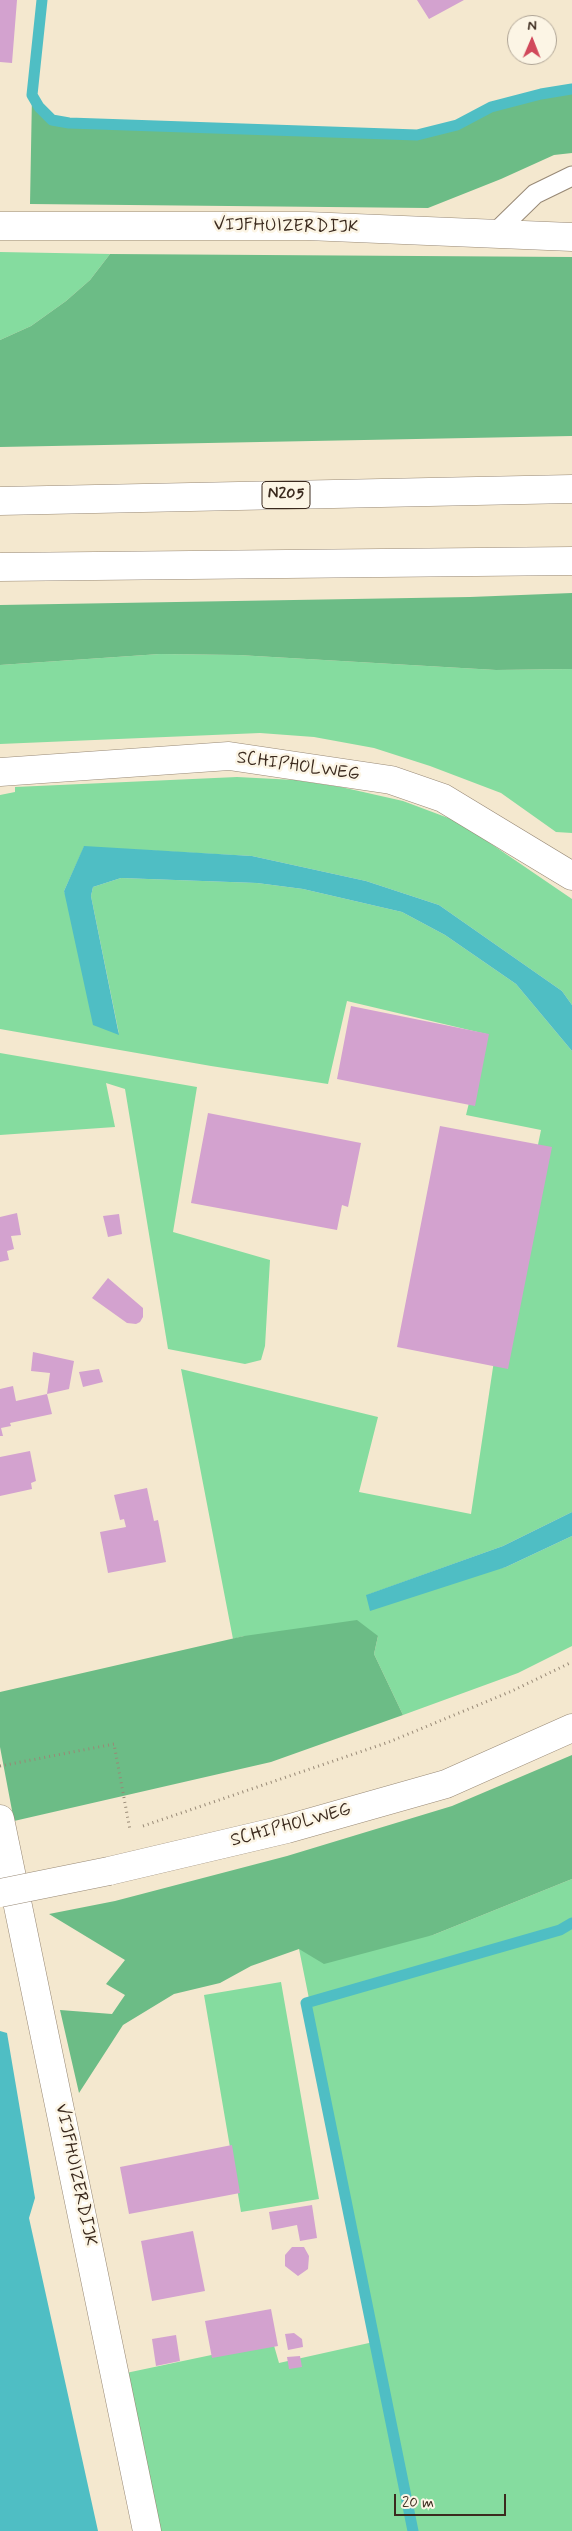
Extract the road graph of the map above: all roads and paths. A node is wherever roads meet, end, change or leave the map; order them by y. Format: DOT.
graph roads {
  1 [pos="572,176"];
  2 [pos="0,226"];
  3 [pos="494,234"];
  4 [pos="572,237"];
  5 [pos="572,489"];
  6 [pos="0,501"];
  7 [pos="572,561"];
  8 [pos="0,567"];
  9 [pos="0,772"];
  10 [pos="572,875"];
  11 [pos="572,1662"];
  12 [pos="572,1728"];
  13 [pos="0,1766"];
  14 [pos="0,1819"];
  15 [pos="0,1893"];
  16 [pos="147,2531"];
  1 -- 3 [label="lane"];
  2 -- 3 [label="main road, VIJFHUIZERDIJK"];
  3 -- 4 [label="main road, VIJFHUIZERDIJK"];
  5 -- 6 [label="main road, N205"];
  7 -- 8 [label="main road"];
  9 -- 10 [label="main road, SCHIPHOLWEG"];
  11 -- 13 [label="path"];
  12 -- 15 [label="main road, SCHIPHOLWEG, bridge"];
  14 -- 16 [label="main road, VIJFHUIZERDIJK"];
}
